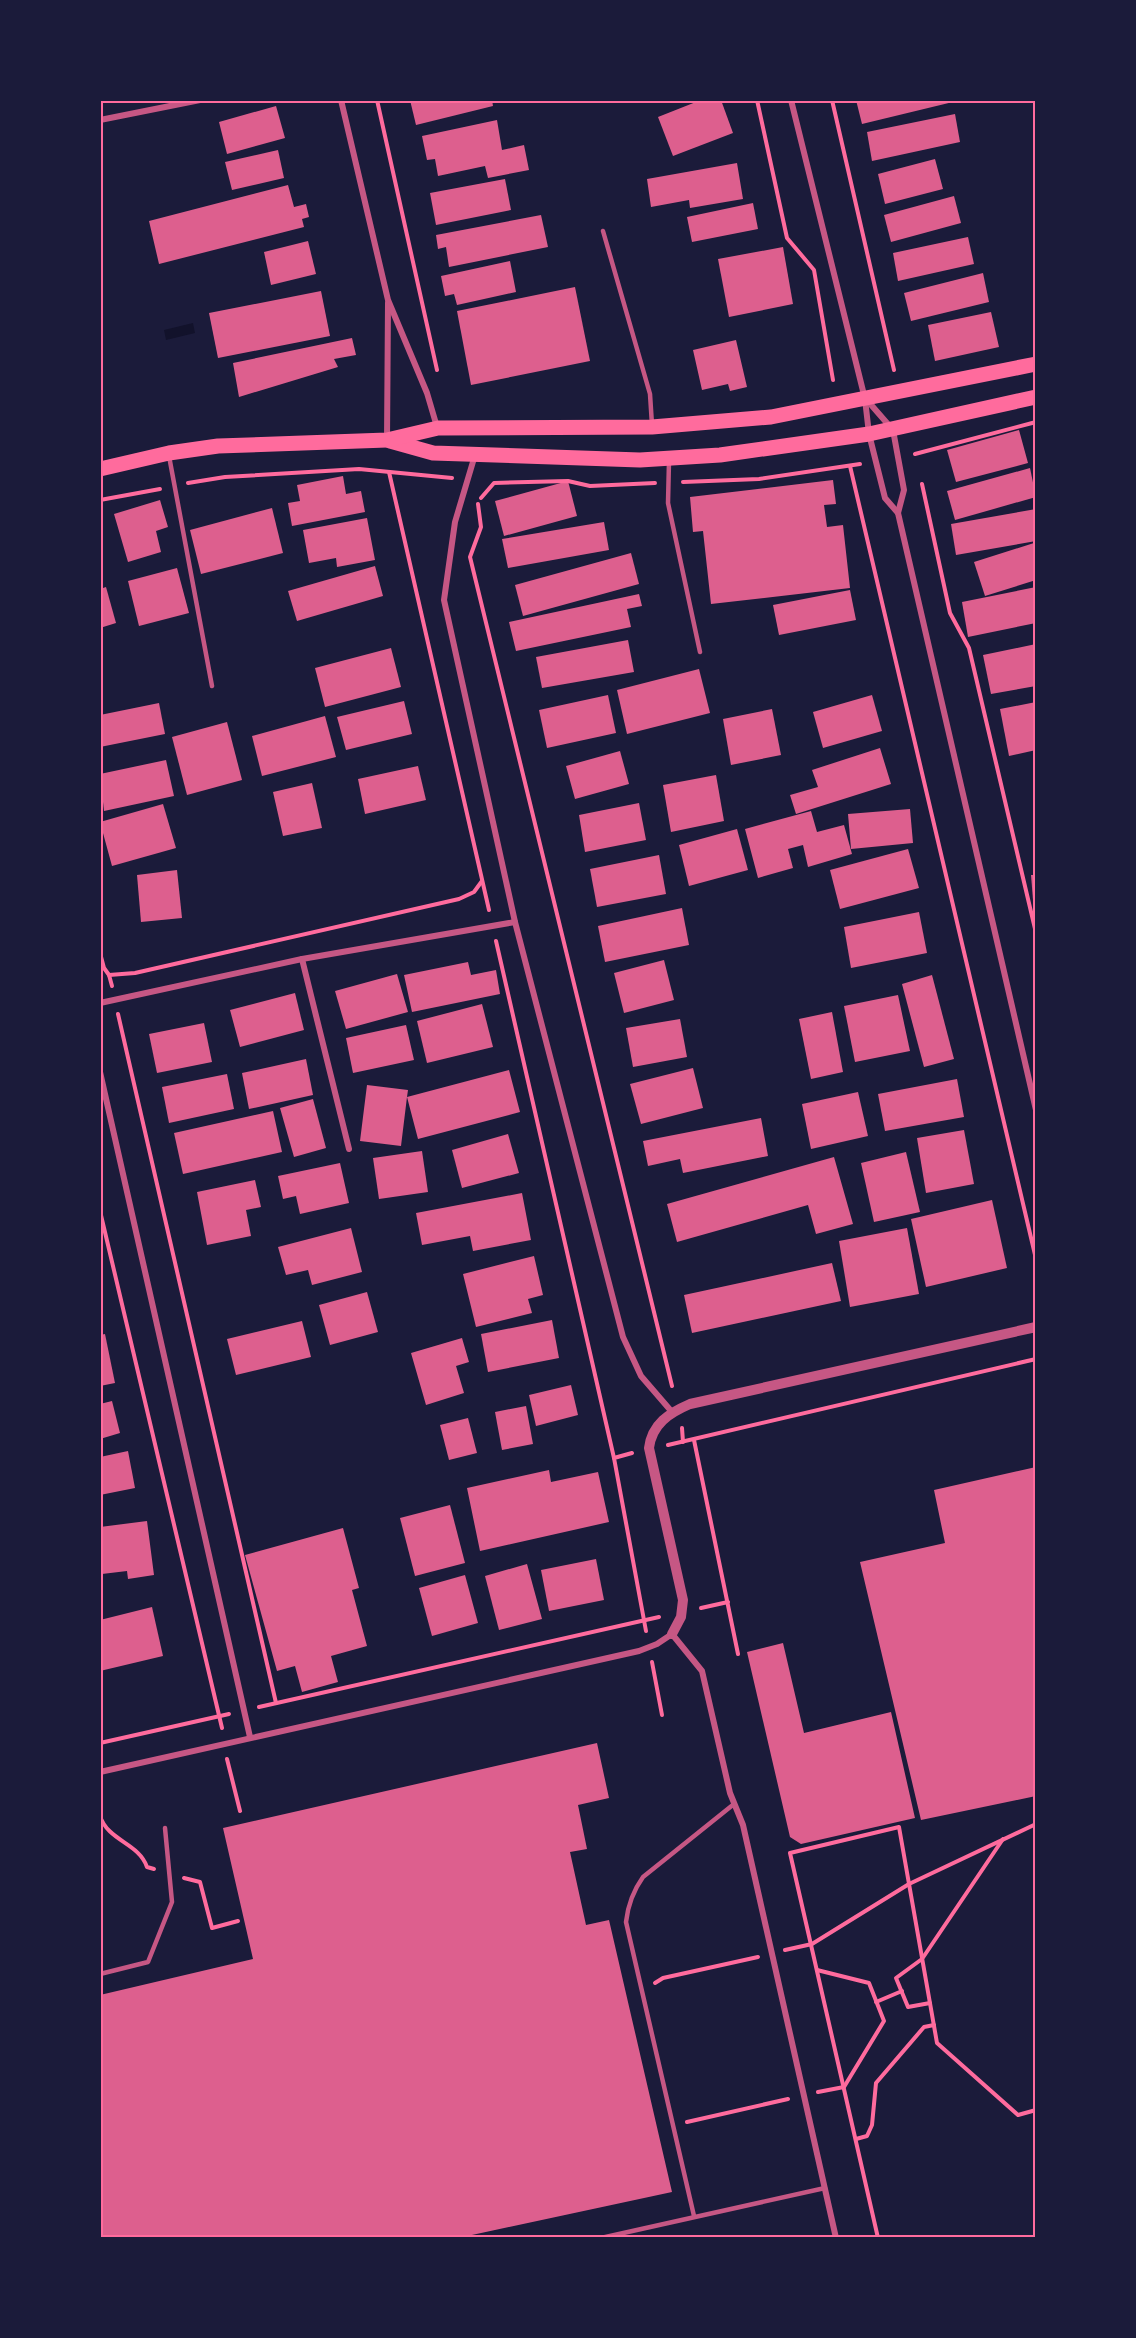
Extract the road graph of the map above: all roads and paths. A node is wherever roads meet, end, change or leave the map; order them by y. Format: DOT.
graph roads {
  1 [pos="200,100"];
  2 [pos="341,100"];
  3 [pos="377,100"];
  4 [pos="757,100"];
  5 [pos="791,100"];
  6 [pos="832,100"];
  7 [pos="100,120"];
  8 [pos="603,231"];
  9 [pos="388,300"];
  10 [pos="1035,364"];
  11 [pos="894,370"];
  12 [pos="833,380"];
  13 [pos="440,381"];
  14 [pos="1035,397"];
  15 [pos="865,399"];
  16 [pos="1035,422"];
  17 [pos="652,427"];
  18 [pos="438,428"];
  19 [pos="893,430"];
  20 [pos="869,434"];
  21 [pos="387,440"];
  22 [pos="169,453"];
  23 [pos="475,454"];
  24 [pos="669,458"];
  25 [pos="864,464"];
  26 [pos="917,464"];
  27 [pos="850,466"];
  28 [pos="100,469"];
  29 [pos="389,472"];
  30 [pos="920,476"];
  31 [pos="466,480"];
  32 [pos="494,483"];
  33 [pos="668,483"];
  34 [pos="175,486"];
  35 [pos="100,500"];
  36 [pos="898,513"];
  37 [pos="700,652"];
  38 [pos="212,686"];
  39 [pos="482,881"];
  40 [pos="515,922"];
  41 [pos="493,926"];
  42 [pos="1035,933"];
  43 [pos="100,953"];
  44 [pos="302,959"];
  45 [pos="102,969"];
  46 [pos="109,975"];
  47 [pos="115,1000"];
  48 [pos="100,1003"];
  49 [pos="100,1072"];
  50 [pos="1035,1110"];
  51 [pos="350,1149"];
  52 [pos="100,1211"];
  53 [pos="1035,1259"];
  54 [pos="1035,1327"];
  55 [pos="1035,1359"];
  56 [pos="676,1411"];
  57 [pos="694,1440"];
  58 [pos="683,1442"];
  59 [pos="649,1448"];
  60 [pos="614,1458"];
  61 [pos="728,1602"];
  62 [pos="682,1612"];
  63 [pos="644,1621"];
  64 [pos="672,1634"];
  65 [pos="649,1647"];
  66 [pos="738,1654"];
  67 [pos="276,1704"];
  68 [pos="245,1711"];
  69 [pos="662,1715"];
  70 [pos="220,1716"];
  71 [pos="250,1737"];
  72 [pos="223,1742"];
  73 [pos="100,1743"];
  74 [pos="100,1772"];
  75 [pos="734,1804"];
  76 [pos="240,1811"];
  77 [pos="100,1816"];
  78 [pos="1035,1824"];
  79 [pos="165,1828"];
  80 [pos="1004,1838"];
  81 [pos="169,1875"];
  82 [pos="909,1884"];
  83 [pos="238,1921"];
  84 [pos="812,1944"];
  85 [pos="772,1954"];
  86 [pos="922,1959"];
  87 [pos="817,1970"];
  88 [pos="100,1974"];
  89 [pos="902,1991"];
  90 [pos="643,1993"];
  91 [pos="876,2002"];
  92 [pos="930,2003"];
  93 [pos="934,2025"];
  94 [pos="844,2087"];
  95 [pos="816,2093"];
  96 [pos="792,2098"];
  97 [pos="1035,2110"];
  98 [pos="673,2125"];
  99 [pos="855,2139"];
  100 [pos="825,2188"];
  101 [pos="694,2216"];
  102 [pos="601,2238"];
  103 [pos="836,2238"];
  104 [pos="878,2238"];
  1 -- 7 [label="street"];
  2 -- 9 [label="street"];
  3 -- 13 [label="path"];
  4 -- 12 [label="path"];
  5 -- 15 [label="street"];
  6 -- 11 [label="path"];
  8 -- 17 [label="lane"];
  9 -- 18 [label="street"];
  9 -- 21 [label="street"];
  10 -- 15 [label="main road"];
  14 -- 19 [label="main road"];
  15 -- 17 [label="main road"];
  15 -- 19 [label="street"];
  15 -- 20 [label="street"];
  16 -- 26 [label="path"];
  17 -- 18 [label="main road"];
  18 -- 21 [label="main road"];
  19 -- 20 [label="main road"];
  19 -- 36 [label="street"];
  20 -- 24 [label="main road"];
  20 -- 36 [label="street"];
  21 -- 22 [label="main road"];
  21 -- 23 [label="main road"];
  22 -- 28 [label="main road"];
  22 -- 34 [label="lane"];
  23 -- 24 [label="main road"];
  23 -- 31 [label="street"];
  24 -- 33 [label="lane"];
  25 -- 27 [label="path"];
  27 -- 33 [label="path"];
  27 -- 53 [label="path"];
  29 -- 31 [label="path"];
  29 -- 34 [label="path"];
  29 -- 39 [label="path"];
  30 -- 42 [label="path"];
  31 -- 32 [label="path"];
  31 -- 40 [label="street"];
  32 -- 33 [label="path"];
  32 -- 56 [label="path"];
  33 -- 37 [label="lane"];
  34 -- 35 [label="path"];
  34 -- 38 [label="lane"];
  36 -- 50 [label="street"];
  39 -- 41 [label="path"];
  39 -- 46 [label="path"];
  40 -- 41 [label="street"];
  40 -- 56 [label="street"];
  41 -- 44 [label="street"];
  41 -- 60 [label="path"];
  43 -- 45 [label="path"];
  44 -- 47 [label="street"];
  44 -- 51 [label="street"];
  45 -- 46 [label="path"];
  46 -- 47 [label="path"];
  47 -- 48 [label="street"];
  47 -- 67 [label="path"];
  49 -- 68 [label="street"];
  52 -- 70 [label="path"];
  54 -- 56 [label="street"];
  55 -- 57 [label="path"];
  56 -- 58 [label="path"];
  56 -- 59 [label="street"];
  57 -- 58 [label="path"];
  57 -- 61 [label="path"];
  58 -- 59 [label="path"];
  59 -- 60 [label="path"];
  59 -- 62 [label="street"];
  60 -- 63 [label="path"];
  61 -- 62 [label="path"];
  61 -- 66 [label="path"];
  62 -- 63 [label="path"];
  62 -- 64 [label="street"];
  63 -- 65 [label="path"];
  63 -- 67 [label="path"];
  64 -- 65 [label="street"];
  64 -- 75 [label="street"];
  65 -- 69 [label="path"];
  65 -- 71 [label="street"];
  67 -- 68 [label="path"];
  68 -- 70 [label="path"];
  68 -- 71 [label="street"];
  70 -- 72 [label="path"];
  70 -- 73 [label="path"];
  71 -- 72 [label="street"];
  72 -- 74 [label="street"];
  72 -- 76 [label="path"];
  75 -- 85 [label="street"];
  75 -- 90 [label="lane"];
  77 -- 81 [label="path"];
  78 -- 80 [label="path"];
  79 -- 81 [label="lane"];
  80 -- 82 [label="path"];
  80 -- 86 [label="path"];
  81 -- 83 [label="path"];
  81 -- 88 [label="lane"];
  82 -- 84 [label="path"];
  82 -- 84 [label="path"];
  82 -- 86 [label="path"];
  84 -- 85 [label="path"];
  84 -- 87 [label="path"];
  85 -- 90 [label="path"];
  85 -- 100 [label="street"];
  86 -- 89 [label="path"];
  86 -- 92 [label="path"];
  87 -- 91 [label="path"];
  87 -- 94 [label="path"];
  89 -- 91 [label="path"];
  89 -- 92 [label="path"];
  90 -- 98 [label="lane"];
  91 -- 94 [label="path"];
  92 -- 93 [label="path"];
  93 -- 97 [label="path"];
  93 -- 99 [label="path"];
  94 -- 95 [label="path"];
  94 -- 99 [label="path"];
  96 -- 98 [label="path"];
  98 -- 101 [label="lane"];
  99 -- 104 [label="path"];
  100 -- 101 [label="lane"];
  100 -- 103 [label="street"];
  101 -- 102 [label="lane"];
}
